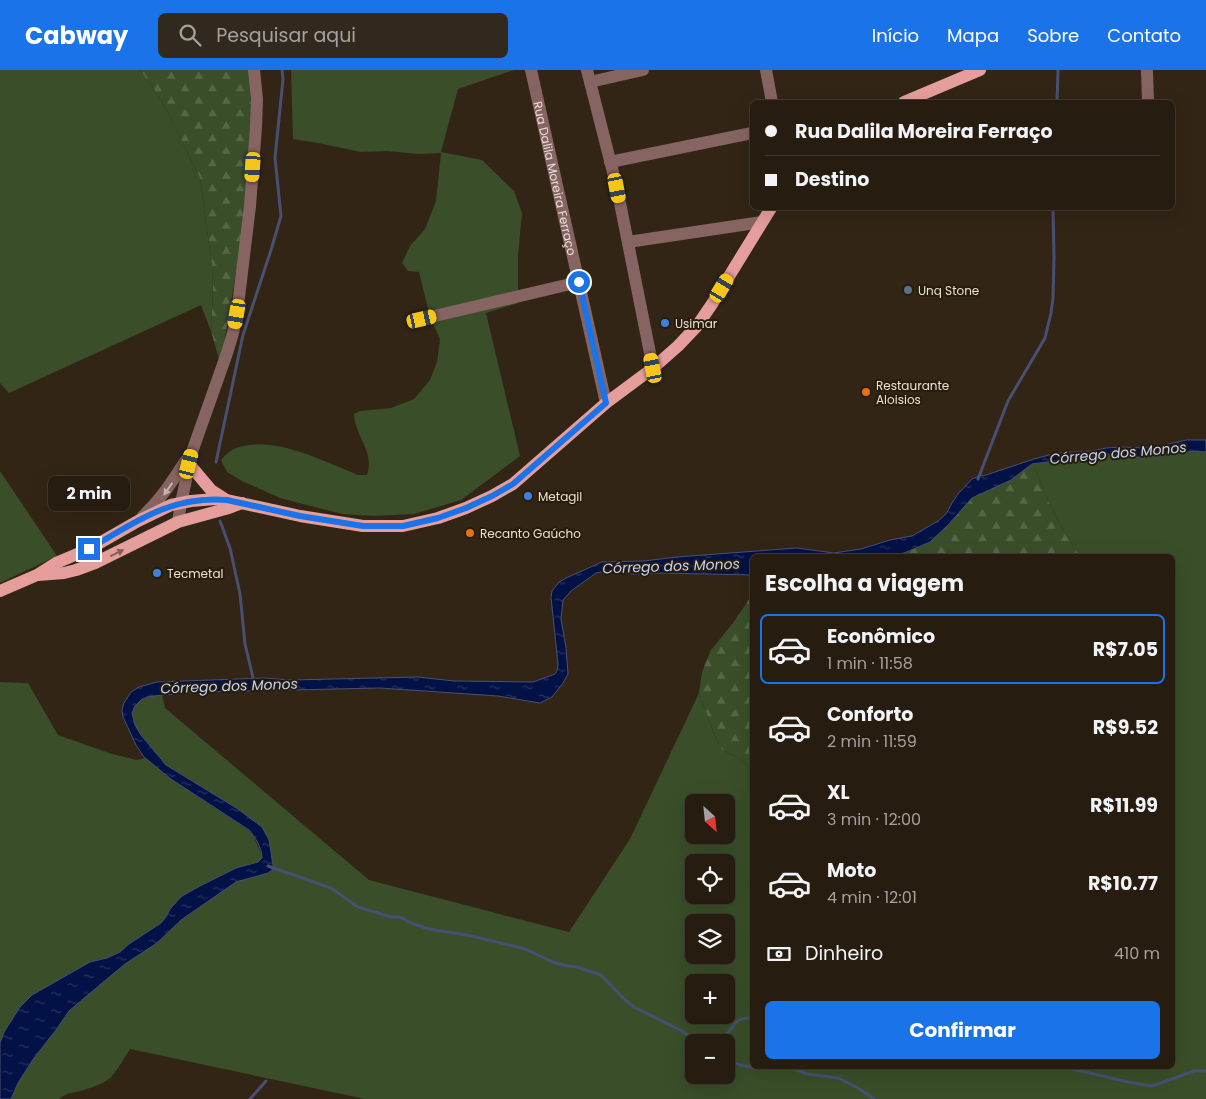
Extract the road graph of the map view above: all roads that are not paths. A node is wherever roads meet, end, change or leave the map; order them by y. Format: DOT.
graph roads {
  1 [pos="254,70"];
  2 [pos="531,70"];
  3 [pos="643,70"];
  4 [pos="766,70"];
  5 [pos="980,70"];
  6 [pos="1147,70"];
  7 [pos="588,76"];
  8 [pos="772,100"];
  9 [pos="909,100"];
  10 [pos="1148,100"];
  11 [pos="750,134"];
  12 [pos="610,162"];
  13 [pos="770,210"];
  14 [pos="762,222"];
  15 [pos="628,242"];
  16 [pos="579,282"];
  17 [pos="422,319"];
  18 [pos="653,368"];
  19 [pos="606,403"];
  20 [pos="190,458"];
  21 [pos="227,500"];
  22 [pos="181,503"];
  23 [pos="242,503"];
  24 [pos="138,520"];
  25 [pos="178,522"];
  26 [pos="37,575"];
  27 [pos="0,591"];
  1 -- 20 [label="street"];
  2 -- 16 [label="street, Rua Dalila Moreira Ferraço"];
  3 -- 7 [label="street"];
  4 -- 8 [label="street"];
  5 -- 9 [label="main road"];
  6 -- 10 [label="street"];
  7 -- 12 [label="street"];
  11 -- 12 [label="street"];
  12 -- 15 [label="street"];
  13 -- 14 [label="main road"];
  14 -- 15 [label="street"];
  14 -- 18 [label="main road"];
  15 -- 18 [label="street"];
  16 -- 17 [label="street"];
  16 -- 19 [label="street, Rua Dalila Moreira Ferraço"];
  18 -- 19 [label="main road"];
  19 -- 23 [label="main road"];
  20 -- 21 [label="main road"];
  20 -- 22 [label="street"];
  20 -- 24 [label="street, one-way"];
  21 -- 22 [label="main road"];
  21 -- 23 [label="main road"];
  22 -- 24 [label="main road"];
  22 -- 25 [label="street"];
  23 -- 25 [label="main road"];
  24 -- 26 [label="main road"];
  26 -- 25 [label="main road, one-way"];
  26 -- 27 [label="main road"];
}
